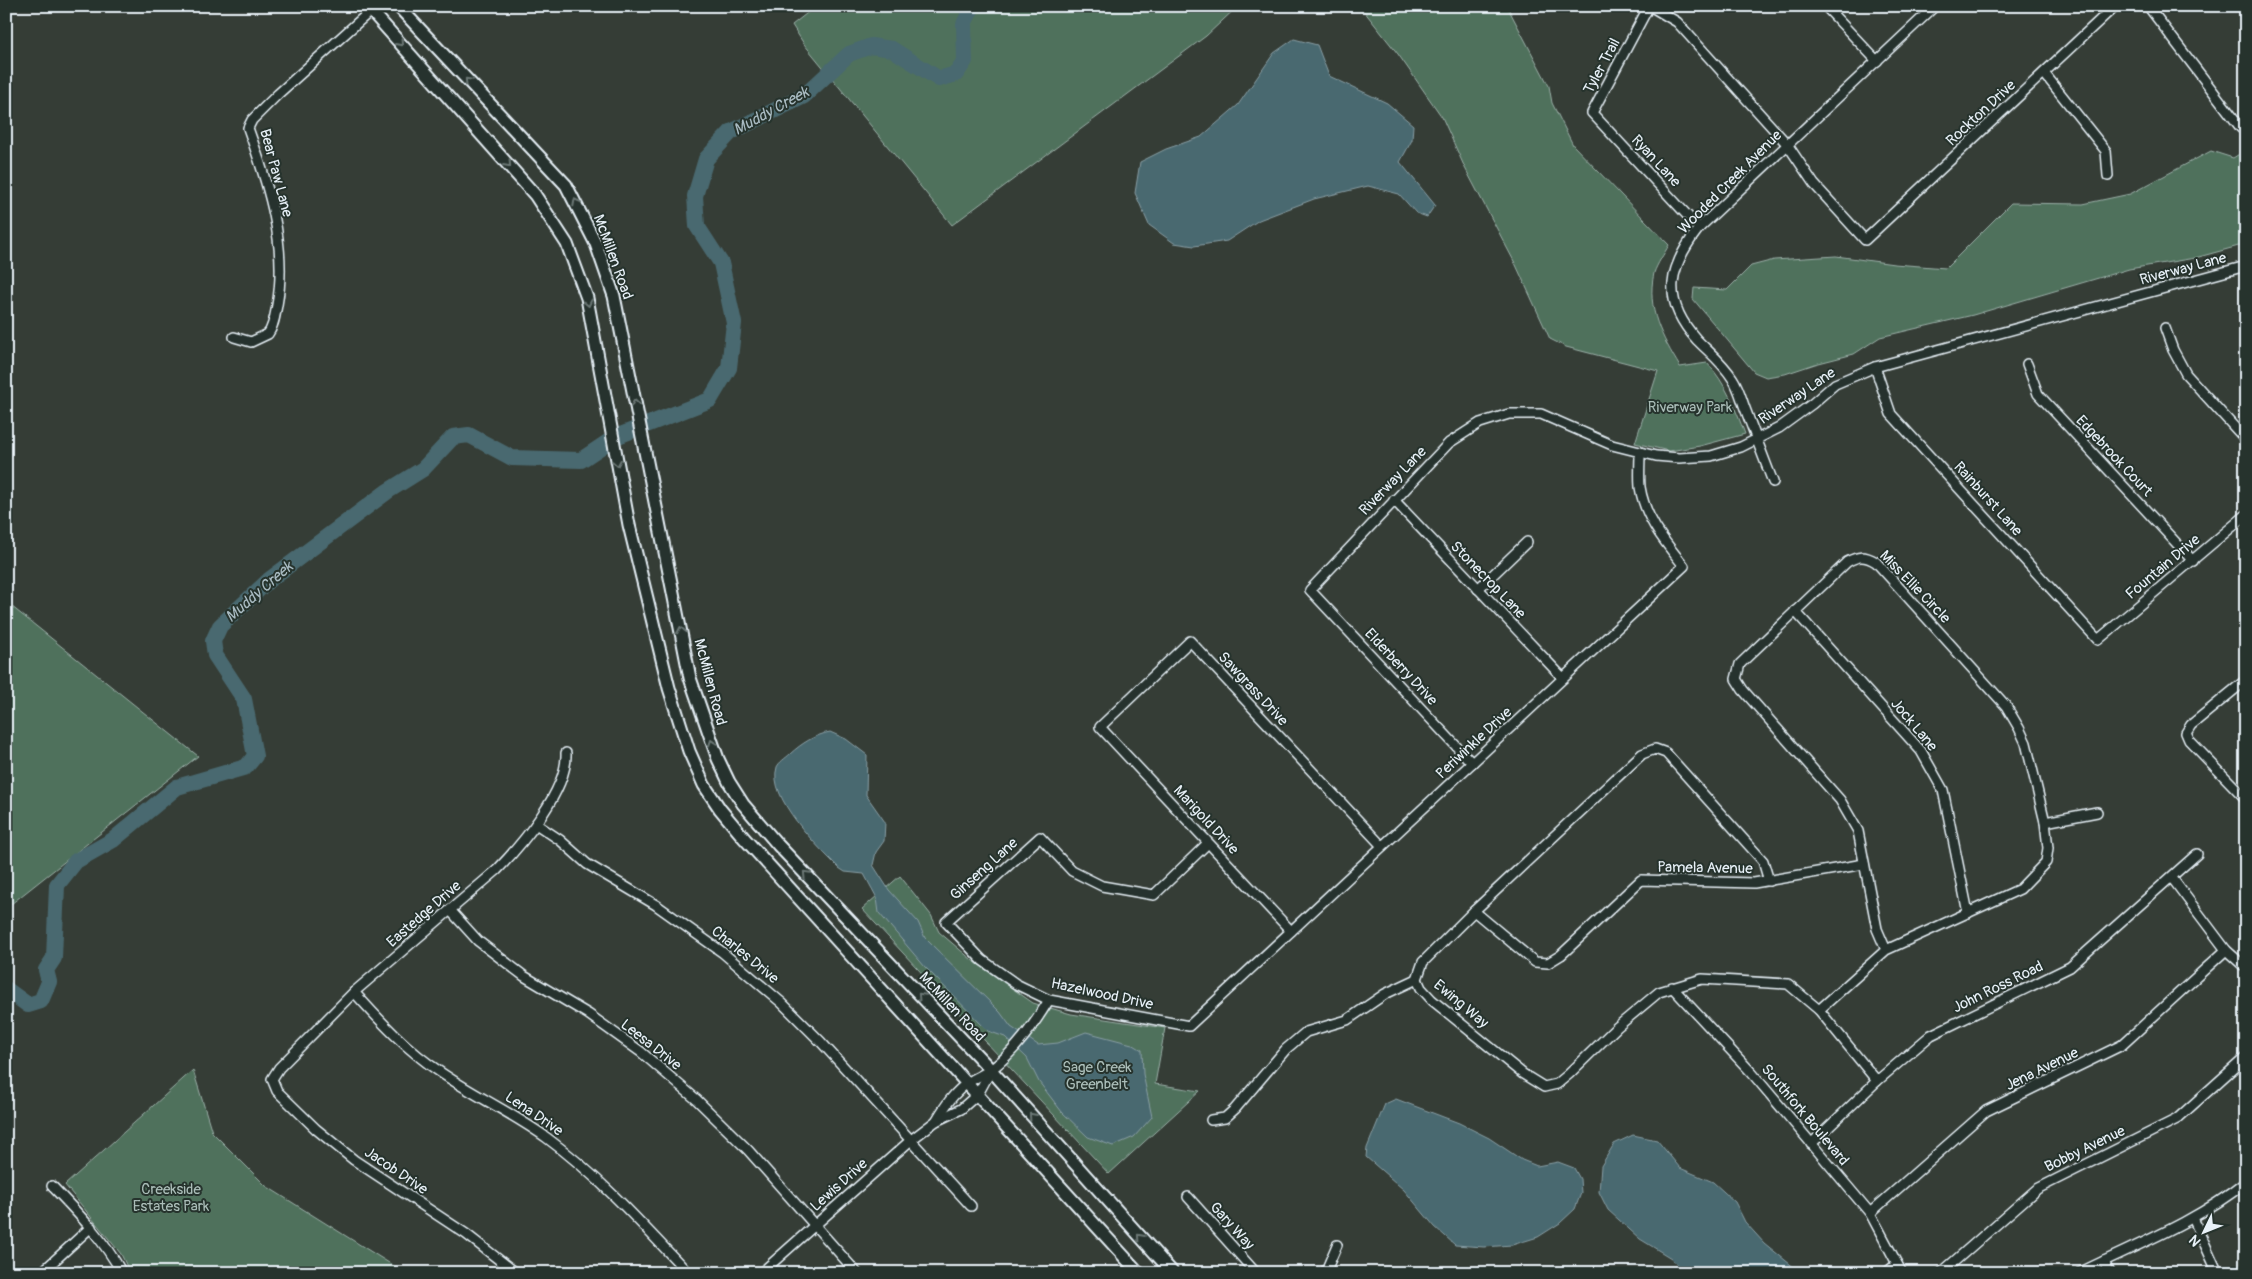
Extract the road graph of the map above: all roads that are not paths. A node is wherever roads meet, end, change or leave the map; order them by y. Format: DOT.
graph roads {
  1 [pos="398,6"];
  2 [pos="1650,6"];
  3 [pos="1825,6"];
  4 [pos="1935,6"];
  5 [pos="2115,6"];
  6 [pos="2148,6"];
  7 [pos="371,8"];
  8 [pos="1877,61"];
  9 [pos="2044,73"];
  10 [pos="1592,113"];
  11 [pos="2241,128"];
  12 [pos="1788,144"];
  13 [pos="2108,176"];
  14 [pos="1699,228"];
  15 [pos="2246,266"];
  16 [pos="2165,328"];
  17 [pos="234,338"];
  18 [pos="2027,364"];
  19 [pos="1875,367"];
  20 [pos="1757,439"];
  21 [pos="2246,440"];
  22 [pos="1640,452"];
  23 [pos="1773,482"];
  24 [pos="1394,500"];
  25 [pos="2246,515"];
  26 [pos="1527,542"];
  27 [pos="2192,561"];
  28 [pos="1478,589"];
  29 [pos="1310,590"];
  30 [pos="1796,611"];
  31 [pos="2098,640"];
  32 [pos="1563,678"];
  33 [pos="2246,680"];
  34 [pos="1100,727"];
  35 [pos="566,753"];
  36 [pos="1472,763"];
  37 [pos="2246,799"];
  38 [pos="2096,812"];
  39 [pos="2045,822"];
  40 [pos="536,824"];
  41 [pos="1208,843"];
  42 [pos="1382,846"];
  43 [pos="2197,854"];
  44 [pos="1864,864"];
  45 [pos="2172,878"];
  46 [pos="1769,882"];
  47 [pos="450,910"];
  48 [pos="1474,911"];
  49 [pos="1968,912"];
  50 [pos="946,922"];
  51 [pos="1291,931"];
  52 [pos="1886,950"];
  53 [pos="2226,950"];
  54 [pos="2246,968"];
  55 [pos="1417,979"];
  56 [pos="1672,988"];
  57 [pos="354,992"];
  58 [pos="1049,1000"];
  59 [pos="1818,1010"];
  60 [pos="1189,1026"];
  61 [pos="2246,1057"];
  62 [pos="991,1070"];
  63 [pos="272,1079"];
  64 [pos="1877,1081"];
  65 [pos="968,1083"];
  66 [pos="978,1094"];
  67 [pos="1212,1120"];
  68 [pos="936,1121"];
  69 [pos="911,1140"];
  70 [pos="1812,1144"];
  71 [pos="2246,1182"];
  72 [pos="52,1186"];
  73 [pos="1188,1197"];
  74 [pos="971,1206"];
  75 [pos="1870,1213"];
  76 [pos="2194,1218"];
  77 [pos="815,1225"];
  78 [pos="90,1227"];
  79 [pos="1337,1245"];
  80 [pos="2104,1261"];
  81 [pos="1897,1264"];
  82 [pos="2218,1271"];
  83 [pos="41,1273"];
  84 [pos="122,1273"];
  85 [pos="516,1273"];
  86 [pos="688,1273"];
  87 [pos="761,1273"];
  88 [pos="857,1273"];
  89 [pos="1139,1273"];
  90 [pos="1173,1273"];
  91 [pos="1256,1273"];
  92 [pos="1326,1273"];
  93 [pos="1886,1273"];
  94 [pos="1902,1273"];
  95 [pos="1941,1273"];
  96 [pos="2079,1273"];
  97 [pos="2109,1273"];
  62 -- 1 [label="main road, McMillen Road, one-way"];
  2 -- 10 [label="street, Tyler Trail"];
  2 -- 12 [label="street"];
  3 -- 8 [label="street"];
  4 -- 8 [label="street, Wooded Creek Avenue"];
  5 -- 9 [label="street, Rockton Drive"];
  6 -- 11 [label="street"];
  7 -- 17 [label="street, Bear Paw Lane"];
  7 -- 65 [label="main road, one-way"];
  8 -- 12 [label="street, Wooded Creek Avenue"];
  9 -- 12 [label="street, Rockton Drive"];
  9 -- 13 [label="street"];
  10 -- 14 [label="street, Ryan Lane"];
  12 -- 14 [label="street, Wooded Creek Avenue"];
  14 -- 20 [label="street, Wooded Creek Avenue"];
  15 -- 19 [label="street, Riverway Lane"];
  16 -- 21 [label="street"];
  18 -- 27 [label="street, Edgebrook Court"];
  19 -- 20 [label="street, Riverway Lane"];
  19 -- 31 [label="street, Rainburst Lane"];
  20 -- 22 [label="street, Riverway Lane"];
  20 -- 23 [label="street, Wooded Creek Avenue"];
  22 -- 24 [label="street, Riverway Lane"];
  22 -- 32 [label="street, Periwinkle Drive"];
  24 -- 28 [label="street, Stonecrop Lane"];
  24 -- 29 [label="street, Riverway Lane"];
  25 -- 27 [label="street, Fountain Drive"];
  26 -- 28 [label="street"];
  27 -- 31 [label="street, Fountain Drive"];
  28 -- 32 [label="street, Stonecrop Lane"];
  29 -- 36 [label="street, Elderberry Drive"];
  30 -- 39 [label="street, Miss Ellie Circle"];
  30 -- 44 [label="street, Miss Ellie Circle"];
  30 -- 49 [label="street, Jock Lane"];
  32 -- 36 [label="street, Periwinkle Drive"];
  33 -- 37 [label="street"];
  34 -- 41 [label="street, Marigold Drive"];
  34 -- 42 [label="street, Sawgrass Drive"];
  35 -- 40 [label="street, Eastedge Drive"];
  36 -- 42 [label="street, Periwinkle Drive"];
  38 -- 39 [label="street"];
  39 -- 49 [label="street, Miss Ellie Circle"];
  40 -- 47 [label="street, Eastedge Drive"];
  40 -- 69 [label="street, Charles Drive"];
  41 -- 50 [label="street, Ginseng Lane"];
  41 -- 51 [label="street, Marigold Drive"];
  42 -- 51 [label="street, Periwinkle Drive"];
  43 -- 45 [label="street, John Ross Road"];
  44 -- 46 [label="street, Pamela Avenue"];
  44 -- 52 [label="street, Miss Ellie Circle"];
  45 -- 53 [label="street"];
  45 -- 64 [label="street, John Ross Road"];
  46 -- 48 [label="street, Pamela Avenue"];
  46 -- 48 [label="street, Ewing Way"];
  47 -- 57 [label="street, Eastedge Drive"];
  47 -- 77 [label="street, Leesa Drive"];
  48 -- 55 [label="street, Ewing Way"];
  49 -- 52 [label="street, Miss Ellie Circle"];
  50 -- 58 [label="street, Hazelwood Drive"];
  51 -- 60 [label="street, Periwinkle Drive"];
  52 -- 59 [label="street, Miss Ellie Circle"];
  53 -- 54 [label="street"];
  53 -- 75 [label="street, Jena Avenue"];
  55 -- 56 [label="street, Ewing Way"];
  55 -- 67 [label="street"];
  56 -- 59 [label="street, Ewing Way"];
  56 -- 70 [label="street, Southfork Boulevard"];
  57 -- 63 [label="street, Eastedge Drive"];
  57 -- 86 [label="street, Lena Drive"];
  58 -- 60 [label="street, Hazelwood Drive"];
  58 -- 62 [label="street, Lewis Drive"];
  59 -- 64 [label="street, Ewing Way"];
  61 -- 95 [label="street, Bobby Avenue"];
  62 -- 65 [label="street, Lewis Drive"];
  62 -- 66 [label="street, Lewis Drive"];
  90 -- 62 [label="main road, McMillen Road, one-way"];
  63 -- 85 [label="street, Jacob Drive"];
  64 -- 70 [label="street, John Ross Road"];
  65 -- 66 [label="main road"];
  65 -- 68 [label="street, Lewis Drive"];
  66 -- 68 [label="street, Lewis Drive"];
  66 -- 89 [label="main road"];
  68 -- 69 [label="street, Lewis Drive"];
  69 -- 74 [label="street, Charles Drive"];
  69 -- 77 [label="street, Lewis Drive"];
  70 -- 75 [label="street, Southfork Boulevard"];
  71 -- 76 [label="street"];
  72 -- 78 [label="street"];
  73 -- 91 [label="street, Gary Way"];
  75 -- 81 [label="street, Southfork Boulevard"];
  76 -- 80 [label="street"];
  76 -- 82 [label="street"];
  77 -- 87 [label="street, Lewis Drive"];
  77 -- 88 [label="street, Leesa Drive"];
  78 -- 83 [label="street"];
  78 -- 84 [label="street"];
  79 -- 92 [label="street"];
  80 -- 96 [label="street"];
  80 -- 97 [label="street"];
  81 -- 93 [label="street"];
  81 -- 94 [label="street, Southfork Boulevard"];
}
